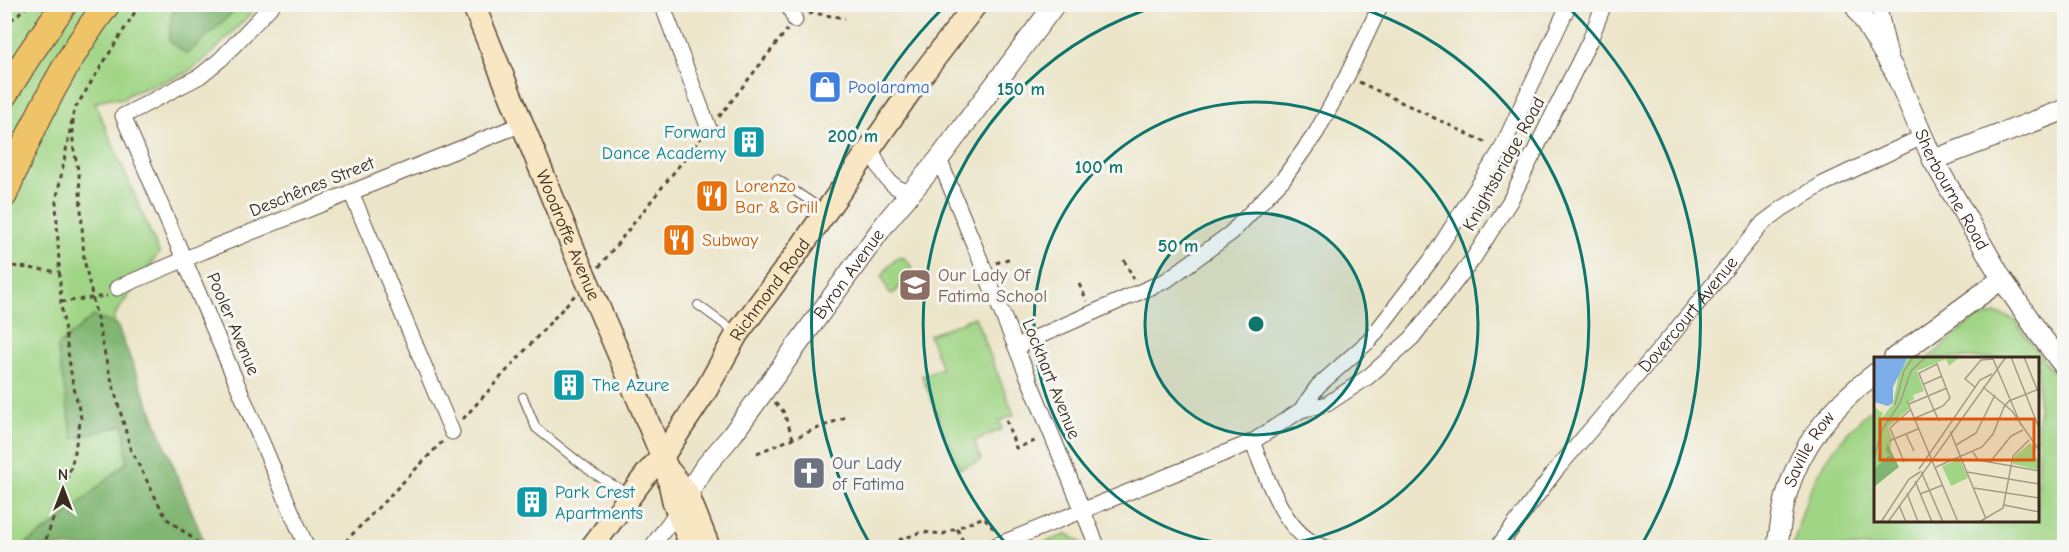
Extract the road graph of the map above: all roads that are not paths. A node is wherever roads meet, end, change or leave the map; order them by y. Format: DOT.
graph roads {
  1 [pos="64,4"];
  2 [pos="107,4"];
  3 [pos="273,4"];
  4 [pos="473,4"];
  5 [pos="662,4"];
  6 [pos="788,4"];
  7 [pos="976,4"];
  8 [pos="1055,4"];
  9 [pos="1381,4"];
  10 [pos="1569,4"];
  11 [pos="1604,4"];
  12 [pos="1854,4"];
  13 [pos="1878,4"];
  14 [pos="795,20"];
  15 [pos="1894,70"];
  16 [pos="4,95"];
  17 [pos="2064,110"];
  18 [pos="522,124"];
  19 [pos="709,129"];
  20 [pos="1922,136"];
  21 [pos="871,147"];
  22 [pos="939,159"];
  23 [pos="1933,160"];
  24 [pos="777,178"];
  25 [pos="351,192"];
  26 [pos="911,192"];
  27 [pos="4,195"];
  28 [pos="825,211"];
  29 [pos="184,259"];
  30 [pos="2002,279"];
  31 [pos="117,288"];
  32 [pos="698,304"];
  33 [pos="737,334"];
  34 [pos="1017,346"];
  35 [pos="1895,357"];
  36 [pos="2064,366"];
  37 [pos="1874,374"];
  38 [pos="524,397"];
  39 [pos="1301,410"];
  40 [pos="452,432"];
  41 [pos="1252,442"];
  42 [pos="664,462"];
  43 [pos="630,494"];
  44 [pos="679,503"];
  45 [pos="1083,510"];
  46 [pos="308,548"];
  47 [pos="591,548"];
  48 [pos="651,548"];
  49 [pos="692,548"];
  50 [pos="709,548"];
  51 [pos="990,548"];
  52 [pos="1098,548"];
  53 [pos="1328,548"];
  54 [pos="1497,548"];
  55 [pos="1777,548"];
  1 -- 16 [label="highway"];
  2 -- 27 [label="highway"];
  3 -- 29 [label="street, Pooler Avenue"];
  4 -- 18 [label="main road, Woodroffe Avenue"];
  5 -- 19 [label="street"];
  6 -- 14 [label="street"];
  7 -- 21 [label="main road, Richmond Road"];
  8 -- 22 [label="street, Byron Avenue"];
  9 -- 34 [label="street"];
  10 -- 39 [label="street, Knightsbridge Road"];
  11 -- 39 [label="street, Knightsbridge Road"];
  12 -- 15 [label="street, Sherbourne Road"];
  13 -- 15 [label="street"];
  15 -- 20 [label="street, Sherbourne Road"];
  17 -- 23 [label="street"];
  18 -- 25 [label="street, Deschênes Street"];
  18 -- 42 [label="main road, Woodroffe Avenue"];
  20 -- 23 [label="street, Sherbourne Road"];
  20 -- 54 [label="street, Dovercourt Avenue"];
  21 -- 26 [label="street"];
  21 -- 28 [label="main road, Richmond Road"];
  22 -- 26 [label="street, Byron Avenue"];
  22 -- 34 [label="street, Lockhart Avenue"];
  23 -- 30 [label="street, Sherbourne Road"];
  24 -- 28 [label="lane"];
  25 -- 29 [label="street, Deschênes Street"];
  25 -- 40 [label="street"];
  26 -- 44 [label="street, Byron Avenue"];
  28 -- 33 [label="main road, Richmond Road"];
  29 -- 31 [label="street, Deschênes Street"];
  29 -- 46 [label="street, Pooler Avenue"];
  30 -- 35 [label="street"];
  30 -- 36 [label="street, Sherbourne Road"];
  32 -- 33 [label="lane"];
  33 -- 42 [label="main road, Richmond Road"];
  34 -- 45 [label="street, Lockhart Avenue"];
  37 -- 55 [label="street, Saville Row"];
  38 -- 43 [label="lane"];
  39 -- 41 [label="street, Knightsbridge Road"];
  41 -- 45 [label="street, Knightsbridge Road"];
  41 -- 53 [label="street"];
  42 -- 43 [label="main road, Richmond Road"];
  42 -- 44 [label="main road, Woodroffe Avenue"];
  43 -- 47 [label="main road, Richmond Road"];
  44 -- 48 [label="street, Byron Avenue"];
  44 -- 49 [label="main road, Woodroffe Avenue"];
  44 -- 50 [label="main road, Woodroffe Avenue"];
  45 -- 51 [label="street, Knightsbridge Road"];
  45 -- 52 [label="street, Lockhart Avenue"];
}
